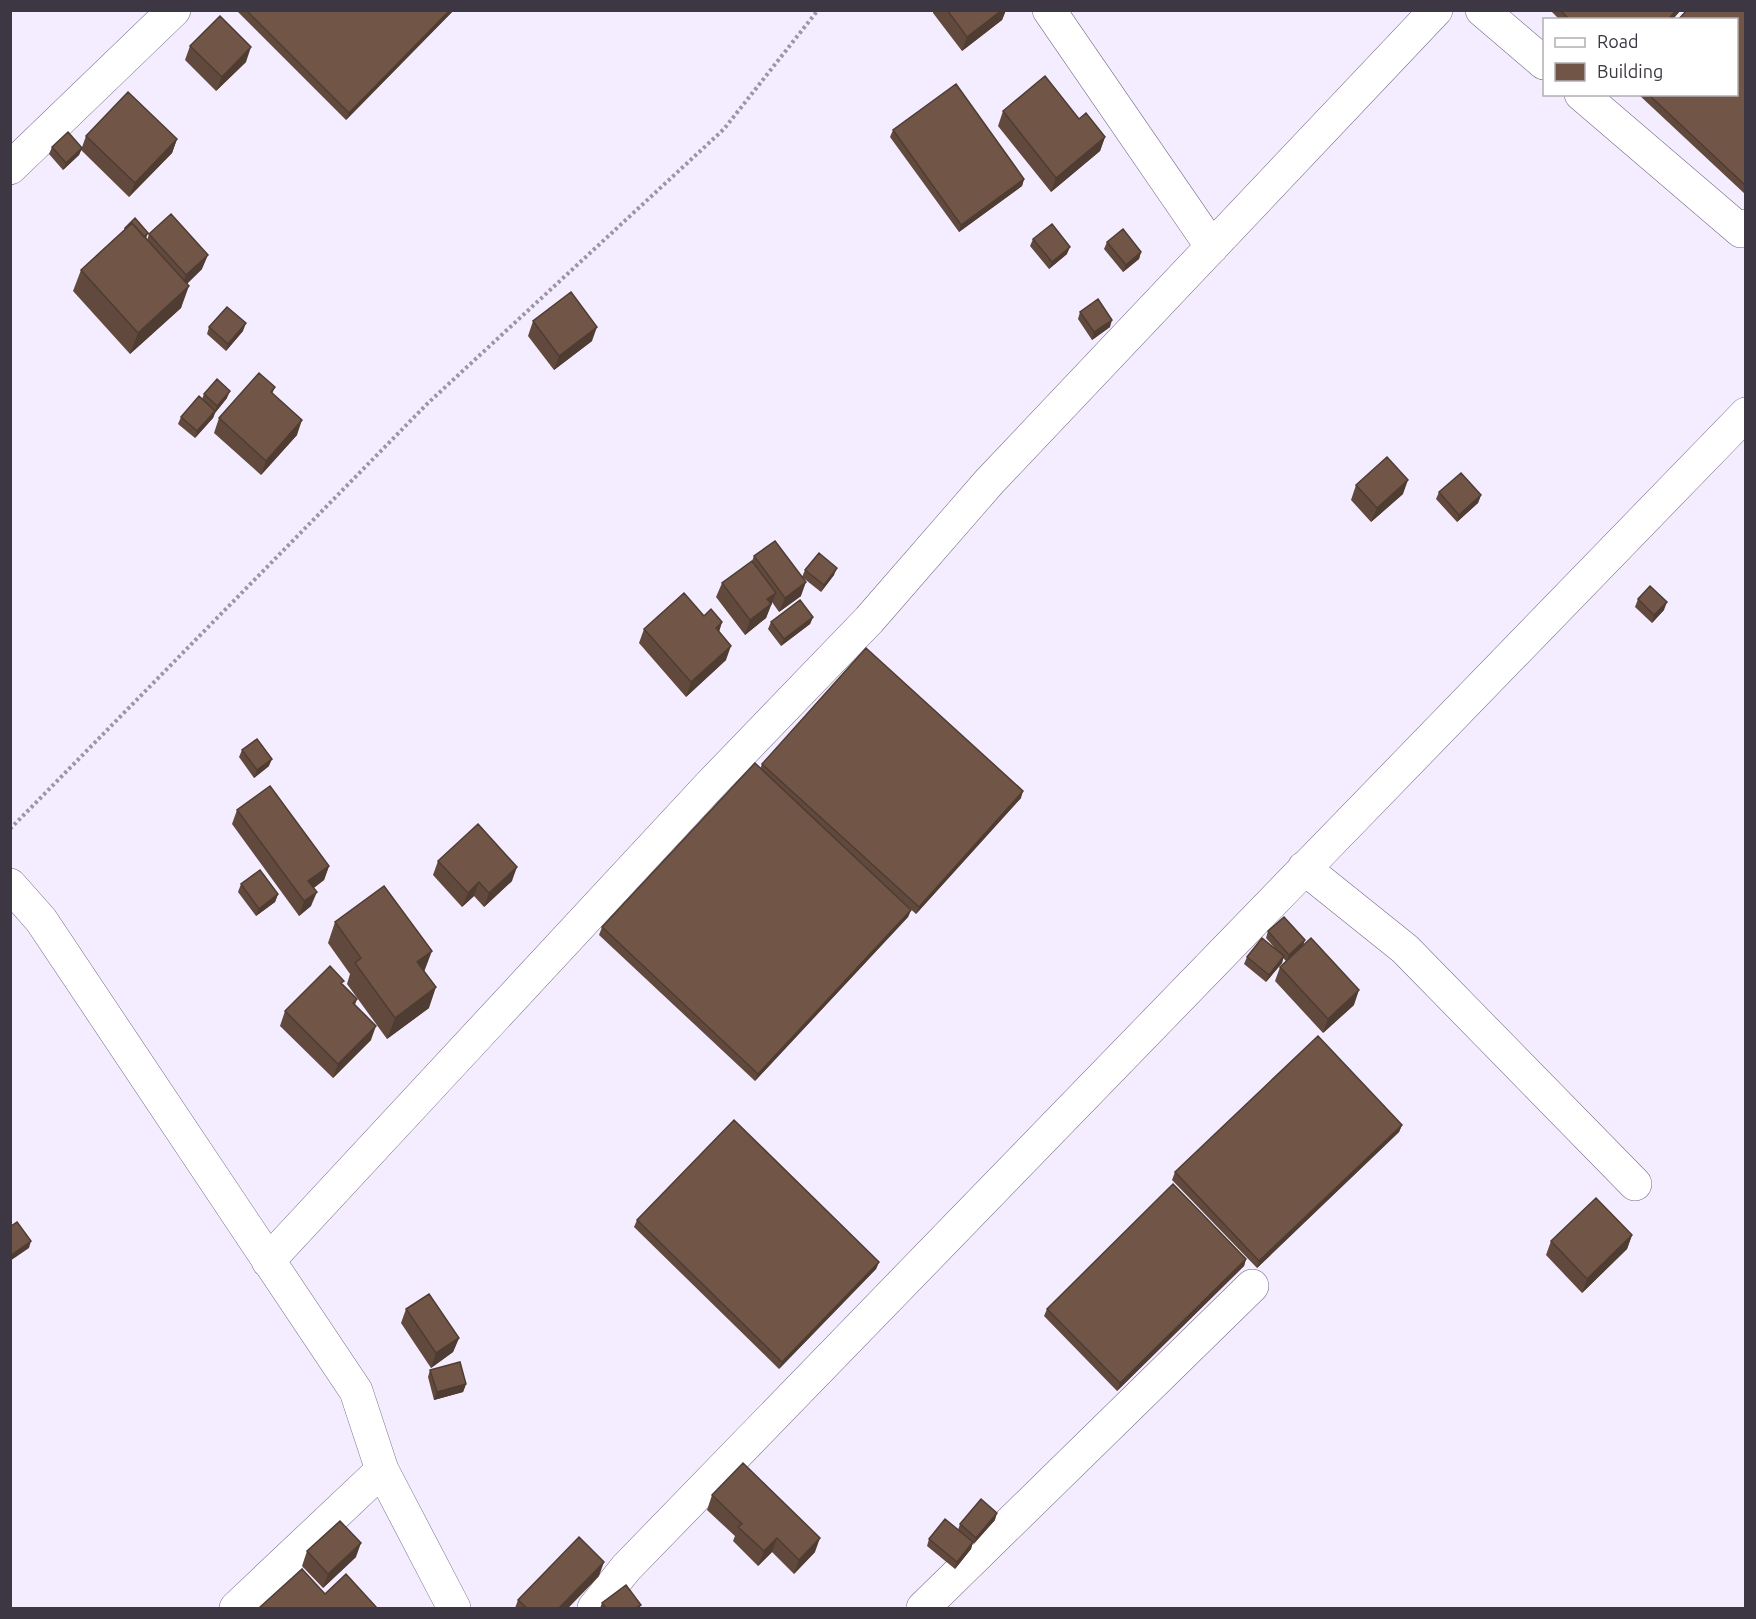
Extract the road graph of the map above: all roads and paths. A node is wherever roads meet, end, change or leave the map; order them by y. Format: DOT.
graph roads {
  1 [pos="174,10"];
  2 [pos="818,10"];
  3 [pos="1048,10"];
  4 [pos="1436,10"];
  5 [pos="1482,10"];
  6 [pos="1543,61"];
  7 [pos="1583,96"];
  8 [pos="10,168"];
  9 [pos="1744,231"];
  10 [pos="1212,247"];
  11 [pos="1746,414"];
  12 [pos="10,829"];
  13 [pos="1304,868"];
  14 [pos="10,885"];
  15 [pos="1635,1184"];
  16 [pos="268,1261"];
  17 [pos="1252,1286"];
  18 [pos="381,1470"];
  19 [pos="237,1608"];
  20 [pos="454,1608"];
  21 [pos="594,1608"];
  22 [pos="922,1608"];
  1 -- 8 [label="street"];
  2 -- 12 [label="path"];
  3 -- 10 [label="street"];
  4 -- 10 [label="street"];
  5 -- 6 [label="street"];
  7 -- 9 [label="street"];
  10 -- 16 [label="street"];
  11 -- 13 [label="street"];
  13 -- 15 [label="street"];
  13 -- 21 [label="street"];
  14 -- 16 [label="street"];
  16 -- 18 [label="street"];
  17 -- 22 [label="street"];
  18 -- 19 [label="street"];
  18 -- 20 [label="street"];
}
